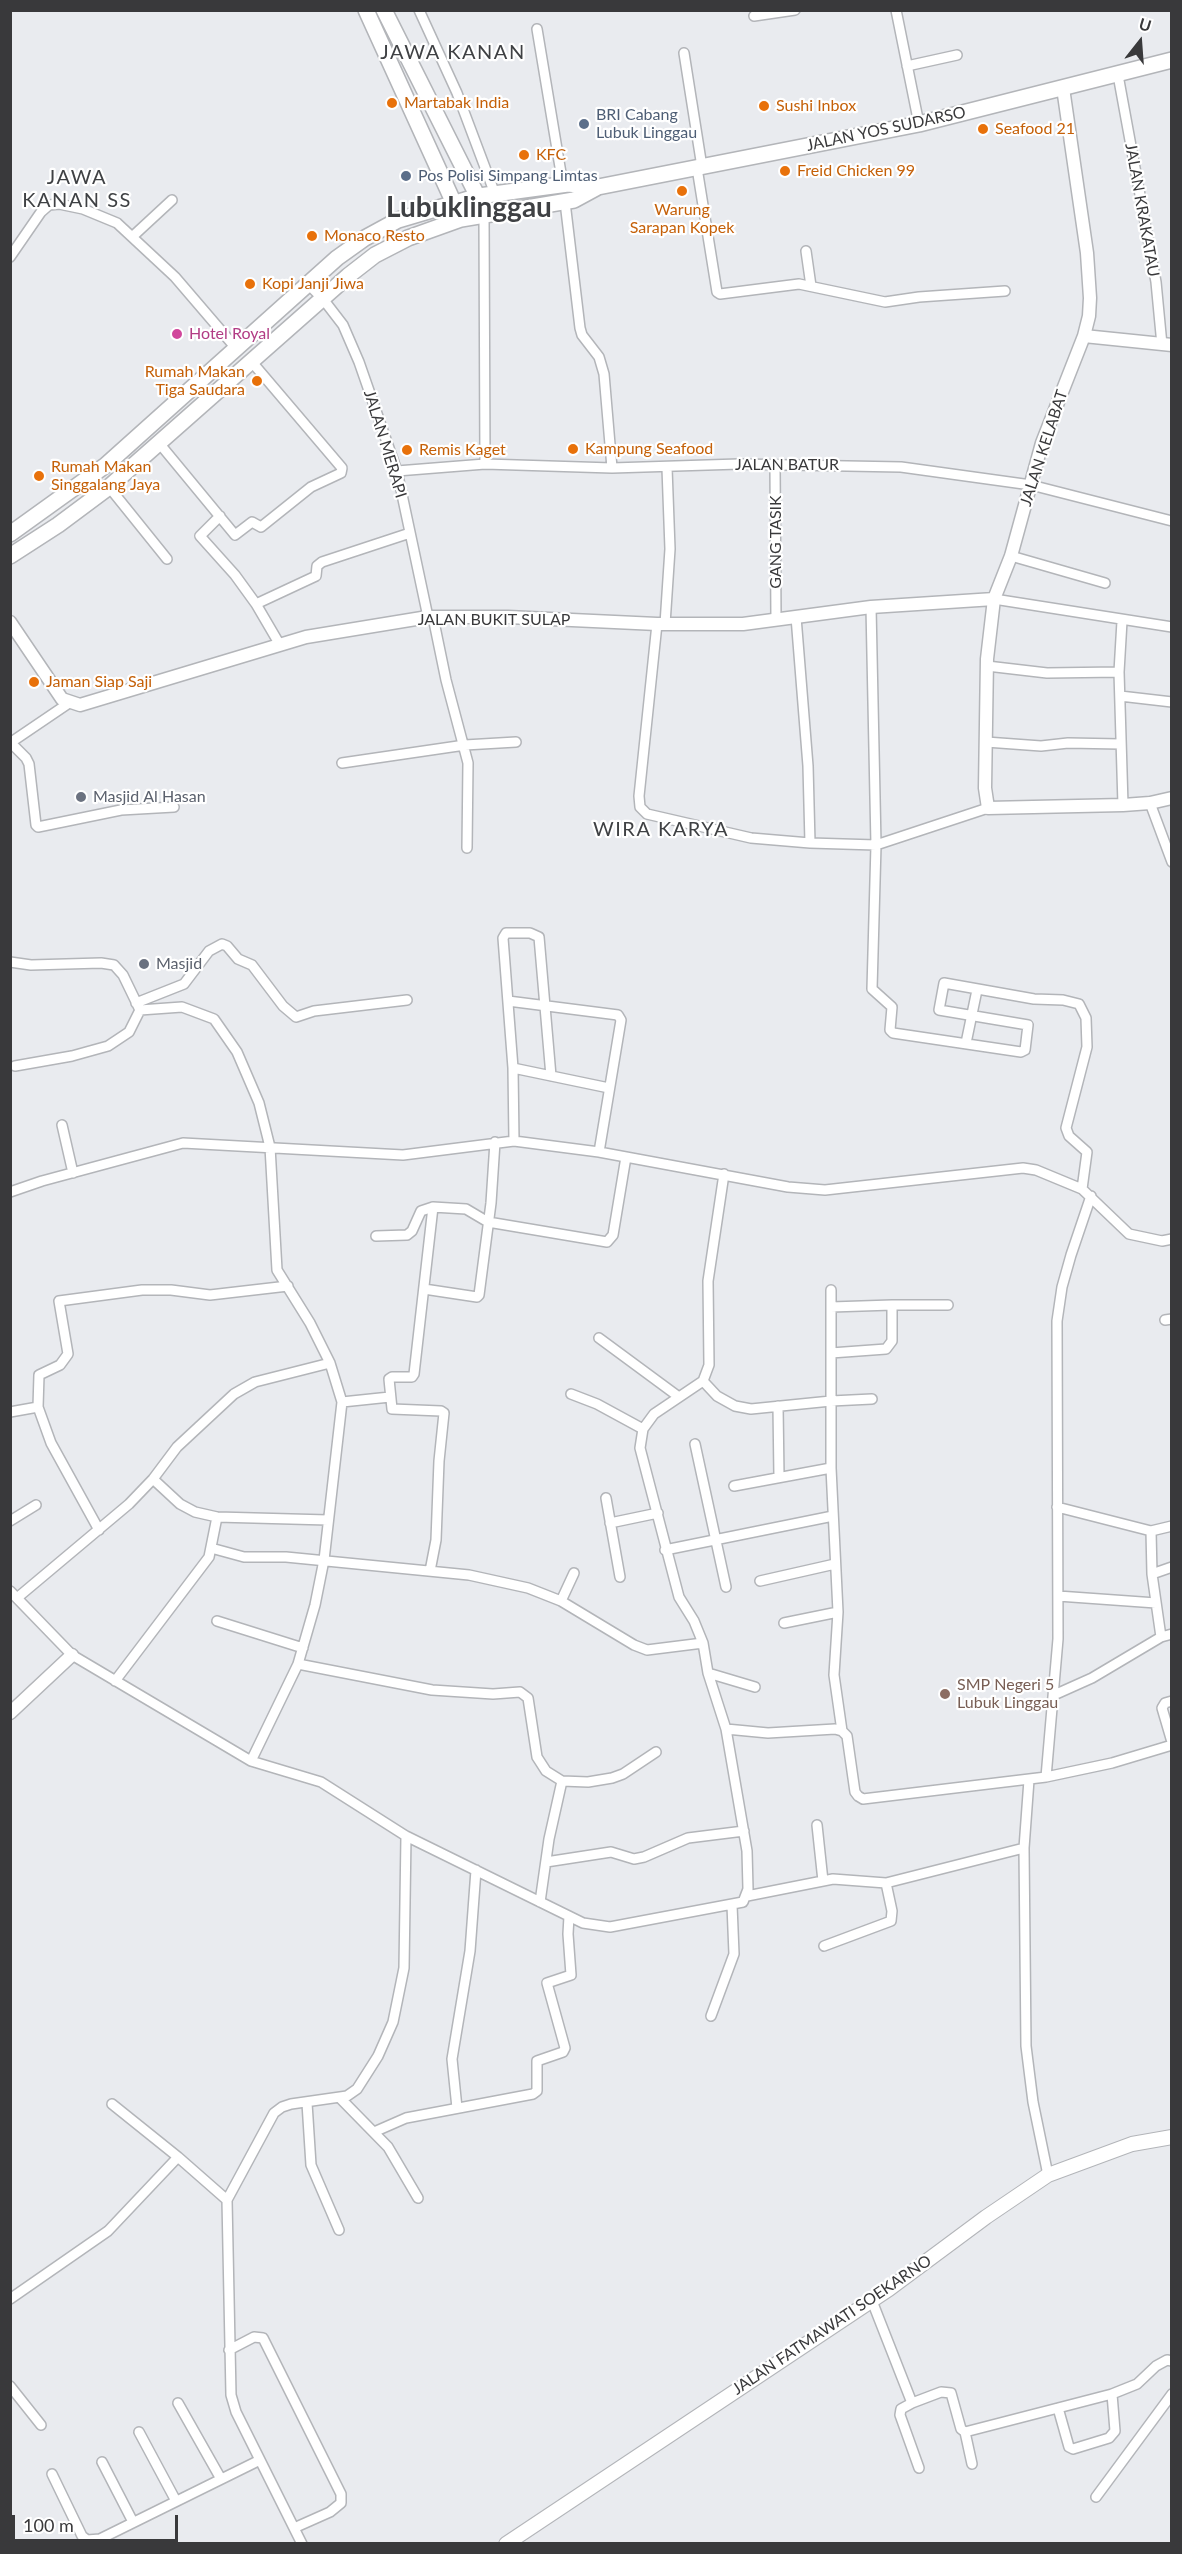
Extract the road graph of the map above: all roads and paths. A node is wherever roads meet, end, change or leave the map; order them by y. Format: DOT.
graph roads {
  1 [pos="366,10"];
  2 [pos="384,10"];
  3 [pos="419,10"];
  4 [pos="896,10"];
  5 [pos="792,11"];
  6 [pos="754,16"];
  7 [pos="537,29"];
  8 [pos="684,53"];
  9 [pos="957,55"];
  10 [pos="1172,60"];
  11 [pos="907,66"];
  12 [pos="1118,75"];
  13 [pos="1063,88"];
  14 [pos="919,124"];
  15 [pos="700,168"];
  16 [pos="563,185"];
  17 [pos="598,187"];
  18 [pos="495,194"];
  19 [pos="479,196"];
  20 [pos="172,200"];
  21 [pos="454,202"];
  22 [pos="565,202"];
  23 [pos="484,215"];
  24 [pos="461,219"];
  25 [pos="132,237"];
  26 [pos="806,251"];
  27 [pos="10,257"];
  28 [pos="309,285"];
  29 [pos="811,286"];
  30 [pos="1005,291"];
  31 [pos="323,299"];
  32 [pos="1084,336"];
  33 [pos="1167,345"];
  34 [pos="235,347"];
  35 [pos="251,361"];
  36 [pos="159,443"];
  37 [pos="485,464"];
  38 [pos="776,465"];
  39 [pos="612,468"];
  40 [pos="667,468"];
  41 [pos="397,471"];
  42 [pos="1031,485"];
  43 [pos="109,487"];
  44 [pos="219,516"];
  45 [pos="1172,521"];
  46 [pos="410,533"];
  47 [pos="10,534"];
  48 [pos="10,556"];
  49 [pos="1011,556"];
  50 [pos="167,559"];
  51 [pos="1105,583"];
  52 [pos="994,599"];
  53 [pos="256,604"];
  54 [pos="871,608"];
  55 [pos="431,617"];
  56 [pos="796,617"];
  57 [pos="776,620"];
  58 [pos="1122,621"];
  59 [pos="10,622"];
  60 [pos="661,624"];
  61 [pos="1172,627"];
  62 [pos="280,645"];
  63 [pos="987,666"];
  64 [pos="1119,672"];
  65 [pos="1120,696"];
  66 [pos="1172,702"];
  67 [pos="69,703"];
  68 [pos="516,742"];
  69 [pos="986,742"];
  70 [pos="11,743"];
  71 [pos="1120,744"];
  72 [pos="465,745"];
  73 [pos="342,763"];
  74 [pos="1172,798"];
  75 [pos="1150,803"];
  76 [pos="1123,805"];
  77 [pos="174,807"];
  78 [pos="988,808"];
  79 [pos="810,843"];
  80 [pos="876,845"];
  81 [pos="467,848"];
  82 [pos="1172,862"];
  83 [pos="10,962"];
  84 [pos="977,990"];
  85 [pos="407,1000"];
  86 [pos="508,1002"];
  87 [pos="136,1004"];
  88 [pos="544,1005"];
  89 [pos="971,1016"];
  90 [pos="966,1043"];
  91 [pos="15,1066"];
  92 [pos="513,1068"];
  93 [pos="551,1076"];
  94 [pos="609,1088"];
  95 [pos="62,1125"];
  96 [pos="514,1141"];
  97 [pos="495,1142"];
  98 [pos="270,1147"];
  99 [pos="599,1152"];
  100 [pos="626,1157"];
  101 [pos="73,1173"];
  102 [pos="724,1174"];
  103 [pos="1082,1189"];
  104 [pos="10,1192"];
  105 [pos="1091,1196"];
  106 [pos="433,1207"];
  107 [pos="488,1222"];
  108 [pos="376,1236"];
  109 [pos="1167,1240"];
  110 [pos="288,1286"];
  111 [pos="424,1289"];
  112 [pos="831,1290"];
  113 [pos="892,1305"];
  114 [pos="948,1305"];
  115 [pos="831,1307"];
  116 [pos="599,1338"];
  117 [pos="831,1353"];
  118 [pos="330,1363"];
  119 [pos="703,1381"];
  120 [pos="571,1394"];
  121 [pos="390,1397"];
  122 [pos="679,1397"];
  123 [pos="872,1399"];
  124 [pos="831,1401"];
  125 [pos="342,1402"];
  126 [pos="778,1406"];
  127 [pos="38,1407"];
  128 [pos="10,1412"];
  129 [pos="643,1429"];
  130 [pos="695,1444"];
  131 [pos="831,1468"];
  132 [pos="779,1477"];
  133 [pos="153,1479"];
  134 [pos="734,1486"];
  135 [pos="606,1498"];
  136 [pos="36,1505"];
  137 [pos="1058,1507"];
  138 [pos="658,1514"];
  139 [pos="833,1516"];
  140 [pos="217,1517"];
  141 [pos="327,1520"];
  142 [pos="10,1521"];
  143 [pos="610,1523"];
  144 [pos="1172,1526"];
  145 [pos="99,1530"];
  146 [pos="1151,1531"];
  147 [pos="715,1540"];
  148 [pos="211,1548"];
  149 [pos="665,1550"];
  150 [pos="324,1560"];
  151 [pos="835,1564"];
  152 [pos="1172,1567"];
  153 [pos="430,1571"];
  154 [pos="574,1573"];
  155 [pos="1152,1574"];
  156 [pos="620,1577"];
  157 [pos="760,1581"];
  158 [pos="726,1587"];
  159 [pos="14,1594"];
  160 [pos="1058,1596"];
  161 [pos="561,1601"];
  162 [pos="1156,1604"];
  163 [pos="838,1612"];
  164 [pos="217,1621"];
  165 [pos="784,1623"];
  166 [pos="1172,1634"];
  167 [pos="1161,1637"];
  168 [pos="703,1643"];
  169 [pos="303,1648"];
  170 [pos="72,1655"];
  171 [pos="298,1664"];
  172 [pos="708,1673"];
  173 [pos="115,1682"];
  174 [pos="755,1687"];
  175 [pos="1053,1695"];
  176 [pos="1172,1701"];
  177 [pos="10,1713"];
  178 [pos="726,1729"];
  179 [pos="842,1731"];
  180 [pos="1172,1744"];
  181 [pos="656,1752"];
  182 [pos="251,1761"];
  183 [pos="1046,1777"];
  184 [pos="1029,1780"];
  185 [pos="562,1781"];
  186 [pos="817,1825"];
  187 [pos="744,1831"];
  188 [pos="406,1836"];
  189 [pos="1024,1848"];
  190 [pos="546,1862"];
  191 [pos="476,1870"];
  192 [pos="823,1881"];
  193 [pos="885,1884"];
  194 [pos="747,1896"];
  195 [pos="540,1902"];
  196 [pos="732,1905"];
  197 [pos="569,1916"];
  198 [pos="824,1946"];
  199 [pos="711,2016"];
  200 [pos="340,2098"];
  201 [pos="306,2103"];
  202 [pos="112,2104"];
  203 [pos="457,2108"];
  204 [pos="374,2132"];
  205 [pos="1172,2137"];
  206 [pos="178,2157"];
  207 [pos="1048,2175"];
  208 [pos="418,2198"];
  209 [pos="227,2200"];
  210 [pos="339,2230"];
  211 [pos="10,2300"];
  212 [pos="872,2301"];
  213 [pos="229,2350"];
  214 [pos="1172,2361"];
  215 [pos="10,2386"];
  216 [pos="1112,2394"];
  217 [pos="1172,2394"];
  218 [pos="178,2403"];
  219 [pos="912,2403"];
  220 [pos="1058,2408"];
  221 [pos="41,2425"];
  222 [pos="140,2432"];
  223 [pos="965,2432"];
  224 [pos="260,2460"];
  225 [pos="102,2462"];
  226 [pos="972,2464"];
  227 [pos="919,2468"];
  228 [pos="52,2474"];
  229 [pos="221,2479"];
  230 [pos="1096,2497"];
  231 [pos="176,2501"];
  232 [pos="133,2522"];
  233 [pos="294,2528"];
  234 [pos="302,2544"];
  235 [pos="506,2544"];
  1 -- 21 [label="highway"];
  2 -- 19 [label="highway"];
  3 -- 18 [label="street"];
  4 -- 11 [label="street"];
  5 -- 6 [label="street"];
  7 -- 16 [label="street"];
  8 -- 15 [label="street"];
  9 -- 11 [label="street"];
  10 -- 12 [label="highway, JALAN YOS SUDARSO"];
  11 -- 14 [label="street"];
  12 -- 13 [label="highway, JALAN YOS SUDARSO"];
  12 -- 33 [label="street, JALAN KRAKATAU"];
  13 -- 14 [label="highway, JALAN YOS SUDARSO"];
  13 -- 32 [label="street, JALAN KELABAT"];
  14 -- 15 [label="highway, JALAN YOS SUDARSO"];
  15 -- 17 [label="highway, JALAN YOS SUDARSO"];
  15 -- 29 [label="street"];
  16 -- 17 [label="highway, JALAN YOS SUDARSO"];
  16 -- 18 [label="highway, JALAN YOS SUDARSO"];
  17 -- 22 [label="highway, JALAN YOS SUDARSO"];
  18 -- 19 [label="highway, JALAN YOS SUDARSO"];
  19 -- 21 [label="highway, JALAN YOS SUDARSO"];
  19 -- 23 [label="highway"];
  20 -- 25 [label="street"];
  21 -- 24 [label="highway"];
  21 -- 28 [label="highway, JALAN YOS SUDARSO"];
  22 -- 23 [label="highway, JALAN YOS SUDARSO"];
  22 -- 39 [label="street"];
  23 -- 24 [label="highway, JALAN YOS SUDARSO"];
  23 -- 37 [label="street"];
  24 -- 31 [label="highway, JALAN YOS SUDARSO"];
  25 -- 27 [label="street"];
  25 -- 34 [label="street"];
  26 -- 29 [label="street"];
  28 -- 31 [label="street, JALAN MERAPI"];
  28 -- 34 [label="highway, JALAN YOS SUDARSO"];
  29 -- 30 [label="street"];
  31 -- 35 [label="highway, JALAN YOS SUDARSO"];
  31 -- 41 [label="street, JALAN MERAPI"];
  32 -- 33 [label="street"];
  32 -- 42 [label="street, JALAN KELABAT"];
  34 -- 47 [label="highway, JALAN YOS SUDARSO"];
  35 -- 36 [label="highway, JALAN YOS SUDARSO"];
  35 -- 44 [label="street"];
  36 -- 43 [label="highway, JALAN YOS SUDARSO"];
  36 -- 44 [label="street"];
  37 -- 39 [label="street, JALAN BATUR"];
  37 -- 41 [label="street, JALAN BATUR"];
  38 -- 40 [label="street, JALAN BATUR"];
  38 -- 42 [label="street, JALAN BATUR"];
  38 -- 57 [label="street, GANG TASIK"];
  39 -- 40 [label="street, JALAN BATUR"];
  40 -- 60 [label="street"];
  41 -- 46 [label="street, JALAN MERAPI"];
  42 -- 45 [label="street, JALAN BATUR"];
  42 -- 49 [label="street, JALAN KELABAT"];
  43 -- 48 [label="highway, JALAN YOS SUDARSO"];
  43 -- 50 [label="street"];
  44 -- 53 [label="street"];
  46 -- 53 [label="street"];
  46 -- 55 [label="street, JALAN MERAPI"];
  49 -- 51 [label="street"];
  49 -- 52 [label="street, JALAN KELABAT"];
  52 -- 54 [label="street, JALAN BUKIT SULAP"];
  52 -- 58 [label="street"];
  52 -- 63 [label="street, JALAN KELABAT"];
  53 -- 62 [label="street"];
  54 -- 56 [label="street, JALAN BUKIT SULAP"];
  54 -- 80 [label="street"];
  55 -- 60 [label="street, JALAN BUKIT SULAP"];
  55 -- 62 [label="street, JALAN BUKIT SULAP"];
  55 -- 72 [label="street, JALAN MERAPI"];
  56 -- 57 [label="street, JALAN BUKIT SULAP"];
  56 -- 79 [label="street"];
  57 -- 60 [label="street, JALAN BUKIT SULAP"];
  58 -- 61 [label="street"];
  58 -- 64 [label="street"];
  59 -- 67 [label="street"];
  60 -- 79 [label="street"];
  62 -- 67 [label="street, JALAN BUKIT SULAP"];
  63 -- 64 [label="street"];
  63 -- 69 [label="street, JALAN KELABAT"];
  64 -- 65 [label="street"];
  65 -- 66 [label="street"];
  65 -- 71 [label="street"];
  67 -- 70 [label="street"];
  68 -- 72 [label="street"];
  69 -- 71 [label="street"];
  69 -- 78 [label="street, JALAN KELABAT"];
  70 -- 77 [label="street"];
  71 -- 76 [label="street"];
  72 -- 73 [label="street"];
  72 -- 81 [label="street, JALAN MERAPI"];
  74 -- 75 [label="street"];
  75 -- 76 [label="street"];
  75 -- 82 [label="street"];
  76 -- 78 [label="street"];
  78 -- 80 [label="street"];
  79 -- 80 [label="street"];
  80 -- 90 [label="street"];
  83 -- 87 [label="street"];
  84 -- 89 [label="street"];
  84 -- 89 [label="street"];
  84 -- 103 [label="street"];
  85 -- 87 [label="street"];
  86 -- 88 [label="street"];
  86 -- 88 [label="street"];
  86 -- 92 [label="street"];
  87 -- 91 [label="street"];
  87 -- 98 [label="street"];
  88 -- 93 [label="street"];
  88 -- 94 [label="street"];
  89 -- 90 [label="street"];
  89 -- 90 [label="street"];
  92 -- 93 [label="street"];
  92 -- 96 [label="street"];
  93 -- 94 [label="street"];
  94 -- 99 [label="street"];
  95 -- 101 [label="street"];
  96 -- 97 [label="street"];
  96 -- 99 [label="street"];
  97 -- 98 [label="street"];
  97 -- 107 [label="street"];
  98 -- 101 [label="street"];
  98 -- 110 [label="street"];
  99 -- 100 [label="street"];
  100 -- 102 [label="street"];
  100 -- 107 [label="street"];
  101 -- 104 [label="street"];
  102 -- 103 [label="street"];
  102 -- 119 [label="street"];
  103 -- 105 [label="street"];
  105 -- 109 [label="street"];
  105 -- 137 [label="street"];
  106 -- 107 [label="street"];
  106 -- 108 [label="street"];
  106 -- 111 [label="street"];
  107 -- 111 [label="street"];
  110 -- 118 [label="street"];
  110 -- 127 [label="street"];
  111 -- 121 [label="street"];
  112 -- 115 [label="street"];
  113 -- 114 [label="street"];
  113 -- 115 [label="street"];
  113 -- 117 [label="street"];
  115 -- 117 [label="street"];
  116 -- 122 [label="street"];
  117 -- 124 [label="street"];
  118 -- 125 [label="street"];
  118 -- 133 [label="street"];
  119 -- 122 [label="street"];
  119 -- 126 [label="street"];
  120 -- 129 [label="street"];
  121 -- 125 [label="street"];
  121 -- 153 [label="street"];
  122 -- 129 [label="street"];
  123 -- 124 [label="street"];
  124 -- 126 [label="street"];
  124 -- 131 [label="street"];
  125 -- 141 [label="street"];
  126 -- 132 [label="street"];
  127 -- 128 [label="street"];
  127 -- 145 [label="street"];
  129 -- 138 [label="street"];
  130 -- 147 [label="street"];
  131 -- 132 [label="street"];
  131 -- 139 [label="street"];
  132 -- 134 [label="street"];
  133 -- 140 [label="street"];
  133 -- 145 [label="street"];
  135 -- 143 [label="street"];
  136 -- 142 [label="street"];
  137 -- 146 [label="street"];
  137 -- 160 [label="street"];
  138 -- 143 [label="street"];
  138 -- 149 [label="street"];
  139 -- 147 [label="street"];
  139 -- 151 [label="street"];
  140 -- 141 [label="street"];
  140 -- 148 [label="street"];
  141 -- 150 [label="street"];
  143 -- 156 [label="street"];
  144 -- 146 [label="street"];
  145 -- 159 [label="street"];
  146 -- 155 [label="street"];
  147 -- 149 [label="street"];
  147 -- 158 [label="street"];
  148 -- 150 [label="street"];
  148 -- 173 [label="street"];
  149 -- 168 [label="street"];
  150 -- 153 [label="street"];
  150 -- 169 [label="street"];
  151 -- 157 [label="street"];
  151 -- 163 [label="street"];
  152 -- 155 [label="street"];
  153 -- 161 [label="street"];
  154 -- 161 [label="street"];
  155 -- 162 [label="street"];
  159 -- 170 [label="street"];
  160 -- 162 [label="street"];
  160 -- 175 [label="street"];
  161 -- 168 [label="street"];
  162 -- 167 [label="street"];
  163 -- 165 [label="street"];
  163 -- 179 [label="street"];
  164 -- 169 [label="street"];
  166 -- 167 [label="street"];
  167 -- 175 [label="street"];
  168 -- 172 [label="street"];
  169 -- 171 [label="street"];
  170 -- 173 [label="street"];
  170 -- 177 [label="street"];
  171 -- 182 [label="street"];
  171 -- 185 [label="street"];
  172 -- 174 [label="street"];
  172 -- 178 [label="street"];
  173 -- 182 [label="street"];
  175 -- 183 [label="street"];
  176 -- 180 [label="street"];
  178 -- 179 [label="street"];
  178 -- 187 [label="street"];
  179 -- 184 [label="street"];
  180 -- 183 [label="street"];
  181 -- 185 [label="street"];
  182 -- 188 [label="street"];
  183 -- 184 [label="street"];
  184 -- 189 [label="street"];
  185 -- 190 [label="street"];
  186 -- 192 [label="street"];
  187 -- 190 [label="street"];
  187 -- 194 [label="street"];
  188 -- 191 [label="street"];
  188 -- 200 [label="street"];
  189 -- 193 [label="street"];
  189 -- 207 [label="street"];
  190 -- 195 [label="street"];
  191 -- 195 [label="street"];
  191 -- 203 [label="street"];
  192 -- 193 [label="street"];
  192 -- 194 [label="street"];
  193 -- 198 [label="street"];
  194 -- 196 [label="street"];
  195 -- 197 [label="street"];
  196 -- 197 [label="street"];
  196 -- 199 [label="street"];
  197 -- 203 [label="street"];
  200 -- 201 [label="street"];
  200 -- 204 [label="street"];
  201 -- 209 [label="street"];
  201 -- 210 [label="street"];
  202 -- 206 [label="street"];
  203 -- 204 [label="street"];
  204 -- 208 [label="street"];
  205 -- 207 [label="main road, JALAN FATMAWATI SOEKARNO"];
  206 -- 209 [label="street"];
  206 -- 211 [label="street"];
  207 -- 212 [label="main road, JALAN FATMAWATI SOEKARNO"];
  209 -- 213 [label="street"];
  212 -- 219 [label="street"];
  212 -- 235 [label="main road, JALAN FATMAWATI SOEKARNO"];
  213 -- 224 [label="street"];
  213 -- 233 [label="street"];
  214 -- 216 [label="street"];
  215 -- 221 [label="street"];
  216 -- 220 [label="street"];
  216 -- 220 [label="street"];
  217 -- 230 [label="street"];
  218 -- 229 [label="street"];
  219 -- 223 [label="street"];
  219 -- 227 [label="street"];
  220 -- 223 [label="street"];
  222 -- 231 [label="street"];
  223 -- 226 [label="street"];
  224 -- 229 [label="street"];
  224 -- 233 [label="street"];
  225 -- 232 [label="street"];
  228 -- 232 [label="street"];
  229 -- 231 [label="street"];
  231 -- 232 [label="street"];
  233 -- 234 [label="street"];
}
